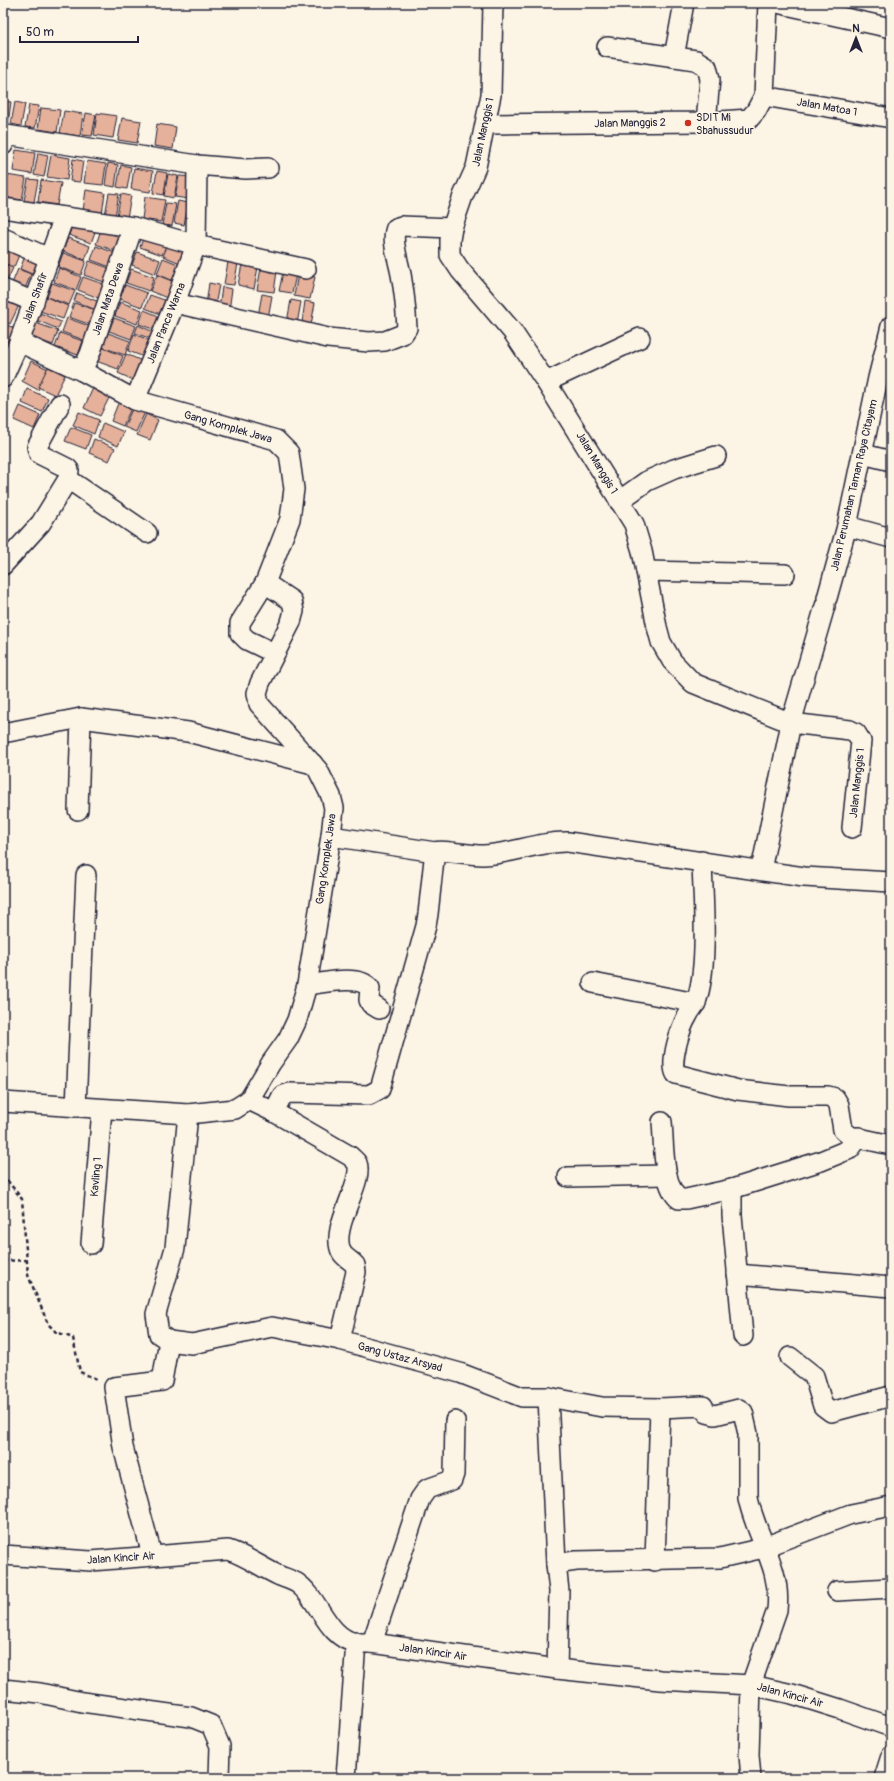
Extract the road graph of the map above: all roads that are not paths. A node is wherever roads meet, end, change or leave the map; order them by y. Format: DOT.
graph roads {
  1 [pos="493,3"];
  2 [pos="684,3"];
  3 [pos="768,3"];
  4 [pos="777,3"];
  5 [pos="891,28"];
  6 [pos="607,47"];
  7 [pos="674,57"];
  8 [pos="764,96"];
  9 [pos="891,118"];
  10 [pos="706,122"];
  11 [pos="486,124"];
  12 [pos="4,138"];
  13 [pos="197,165"];
  14 [pos="268,168"];
  15 [pos="3,208"];
  16 [pos="64,217"];
  17 [pos="133,227"];
  18 [pos="452,228"];
  19 [pos="3,238"];
  20 [pos="196,245"];
  21 [pos="49,258"];
  22 [pos="306,269"];
  23 [pos="3,289"];
  24 [pos="34,302"];
  25 [pos="175,304"];
  26 [pos="891,326"];
  27 [pos="640,338"];
  28 [pos="19,342"];
  29 [pos="82,372"];
  30 [pos="3,378"];
  31 [pos="885,380"];
  32 [pos="546,382"];
  33 [pos="135,400"];
  34 [pos="60,404"];
  35 [pos="863,454"];
  36 [pos="716,456"];
  37 [pos="891,461"];
  38 [pos="68,479"];
  39 [pos="619,501"];
  40 [pos="847,526"];
  41 [pos="147,533"];
  42 [pos="891,538"];
  43 [pos="3,565"];
  44 [pos="646,571"];
  45 [pos="785,574"];
  46 [pos="265,583"];
  47 [pos="274,653"];
  48 [pos="81,718"];
  49 [pos="791,723"];
  50 [pos="3,733"];
  51 [pos="313,764"];
  52 [pos="78,810"];
  53 [pos="852,828"];
  54 [pos="331,836"];
  55 [pos="435,852"];
  56 [pos="702,861"];
  57 [pos="761,870"];
  58 [pos="86,875"];
  59 [pos="891,882"];
  60 [pos="593,983"];
  61 [pos="306,985"];
  62 [pos="696,1003"];
  63 [pos="379,1009"];
  64 [pos="250,1100"];
  65 [pos="3,1102"];
  66 [pos="76,1107"];
  67 [pos="102,1109"];
  68 [pos="274,1112"];
  69 [pos="188,1114"];
  70 [pos="662,1122"];
  71 [pos="859,1137"];
  72 [pos="891,1145"];
  73 [pos="667,1175"];
  74 [pos="568,1177"];
  75 [pos="732,1189"];
  76 [pos="91,1244"];
  77 [pos="737,1274"];
  78 [pos="891,1287"];
  79 [pos="743,1336"];
  80 [pos="340,1340"];
  81 [pos="169,1341"];
  82 [pos="790,1357"];
  83 [pos="891,1396"];
  84 [pos="548,1397"];
  85 [pos="660,1408"];
  86 [pos="455,1421"];
  87 [pos="891,1506"];
  88 [pos="765,1547"];
  89 [pos="3,1555"];
  90 [pos="152,1555"];
  91 [pos="655,1561"];
  92 [pos="556,1564"];
  93 [pos="891,1588"];
  94 [pos="837,1591"];
  95 [pos="364,1643"];
  96 [pos="558,1669"];
  97 [pos="751,1685"];
  98 [pos="3,1689"];
  99 [pos="891,1727"];
  100 [pos="891,1756"];
  101 [pos="218,1778"];
  102 [pos="346,1778"];
  103 [pos="751,1778"];
  104 [pos="884,1778"];
  1 -- 11 [label="street, Jalan Manggis 1"];
  2 -- 7 [label="street"];
  3 -- 8 [label="street, Jalan Manggis 2"];
  4 -- 5 [label="street"];
  6 -- 7 [label="street"];
  7 -- 10 [label="street"];
  8 -- 9 [label="street, Jalan Matoa 1"];
  8 -- 10 [label="street, Jalan Manggis 2"];
  10 -- 11 [label="street, Jalan Manggis 2"];
  11 -- 18 [label="street, Jalan Manggis 1"];
  12 -- 13 [label="street"];
  13 -- 14 [label="street"];
  13 -- 20 [label="street, Jalan Panca Warna"];
  15 -- 16 [label="street"];
  16 -- 17 [label="street"];
  16 -- 21 [label="street, Jalan Shafir"];
  17 -- 20 [label="street"];
  17 -- 29 [label="street, Jalan Mata Dewa"];
  18 -- 25 [label="street"];
  18 -- 32 [label="street, Jalan Manggis 1"];
  19 -- 21 [label="street"];
  20 -- 22 [label="street"];
  20 -- 25 [label="street, Jalan Panca Warna"];
  21 -- 24 [label="street, Jalan Shafir"];
  23 -- 24 [label="street"];
  24 -- 28 [label="street, Jalan Shafir"];
  25 -- 33 [label="street, Jalan Panca Warna"];
  26 -- 31 [label="street, Jalan Perumahan Taman Raya Citayam"];
  27 -- 32 [label="street"];
  28 -- 29 [label="street, Gang Komplek Jawa"];
  28 -- 30 [label="street, Jalan Shafir"];
  29 -- 33 [label="street, Gang Komplek Jawa"];
  31 -- 35 [label="street, Jalan Perumahan Taman Raya Citayam"];
  32 -- 39 [label="street, Jalan Manggis 1"];
  33 -- 46 [label="street, Gang Komplek Jawa"];
  34 -- 38 [label="street"];
  35 -- 37 [label="street"];
  35 -- 40 [label="street, Jalan Perumahan Taman Raya Citayam"];
  36 -- 39 [label="street"];
  38 -- 41 [label="street"];
  38 -- 43 [label="street"];
  39 -- 44 [label="street, Jalan Manggis 1"];
  40 -- 42 [label="street"];
  40 -- 49 [label="street, Jalan Perumahan Taman Raya Citayam"];
  44 -- 45 [label="street"];
  44 -- 49 [label="street, Jalan Manggis 1"];
  46 -- 47 [label="street, Gang Komplek Jawa"];
  46 -- 47 [label="street"];
  47 -- 51 [label="street, Gang Komplek Jawa"];
  48 -- 50 [label="street"];
  48 -- 51 [label="street"];
  48 -- 52 [label="street"];
  49 -- 53 [label="street, Jalan Manggis 1"];
  49 -- 57 [label="street, Jalan Perumahan Taman Raya Citayam"];
  51 -- 54 [label="street, Gang Komplek Jawa"];
  54 -- 55 [label="street"];
  54 -- 61 [label="street, Gang Komplek Jawa"];
  55 -- 56 [label="street"];
  55 -- 68 [label="street"];
  56 -- 57 [label="street"];
  56 -- 62 [label="street"];
  57 -- 59 [label="street"];
  58 -- 66 [label="street"];
  60 -- 62 [label="street"];
  61 -- 63 [label="street"];
  61 -- 64 [label="street, Gang Komplek Jawa"];
  62 -- 71 [label="street"];
  64 -- 68 [label="street"];
  64 -- 69 [label="street"];
  65 -- 66 [label="street"];
  66 -- 67 [label="street"];
  67 -- 69 [label="street"];
  67 -- 76 [label="street, Kavling 1"];
  68 -- 80 [label="street"];
  69 -- 81 [label="street"];
  70 -- 73 [label="street"];
  71 -- 72 [label="street"];
  71 -- 75 [label="street"];
  73 -- 74 [label="street"];
  73 -- 75 [label="street"];
  75 -- 77 [label="street"];
  77 -- 78 [label="street"];
  77 -- 79 [label="street"];
  80 -- 81 [label="street, Gang Ustaz Arsyad"];
  80 -- 84 [label="street, Gang Ustaz Arsyad"];
  81 -- 90 [label="street"];
  82 -- 83 [label="street"];
  84 -- 85 [label="street, Gang Ustaz Arsyad"];
  84 -- 92 [label="street"];
  85 -- 88 [label="street, Gang Ustaz Arsyad"];
  85 -- 91 [label="street"];
  86 -- 95 [label="street"];
  87 -- 88 [label="street"];
  88 -- 91 [label="street"];
  88 -- 97 [label="street"];
  89 -- 90 [label="street, Jalan Kincir Air"];
  90 -- 95 [label="street, Jalan Kincir Air"];
  91 -- 92 [label="street"];
  92 -- 96 [label="street"];
  93 -- 94 [label="street"];
  95 -- 96 [label="street, Jalan Kincir Air"];
  95 -- 102 [label="street"];
  96 -- 97 [label="street, Jalan Kincir Air"];
  97 -- 99 [label="street, Jalan Kincir Air"];
  97 -- 103 [label="street"];
  98 -- 101 [label="street"];
  100 -- 104 [label="street"];
}
